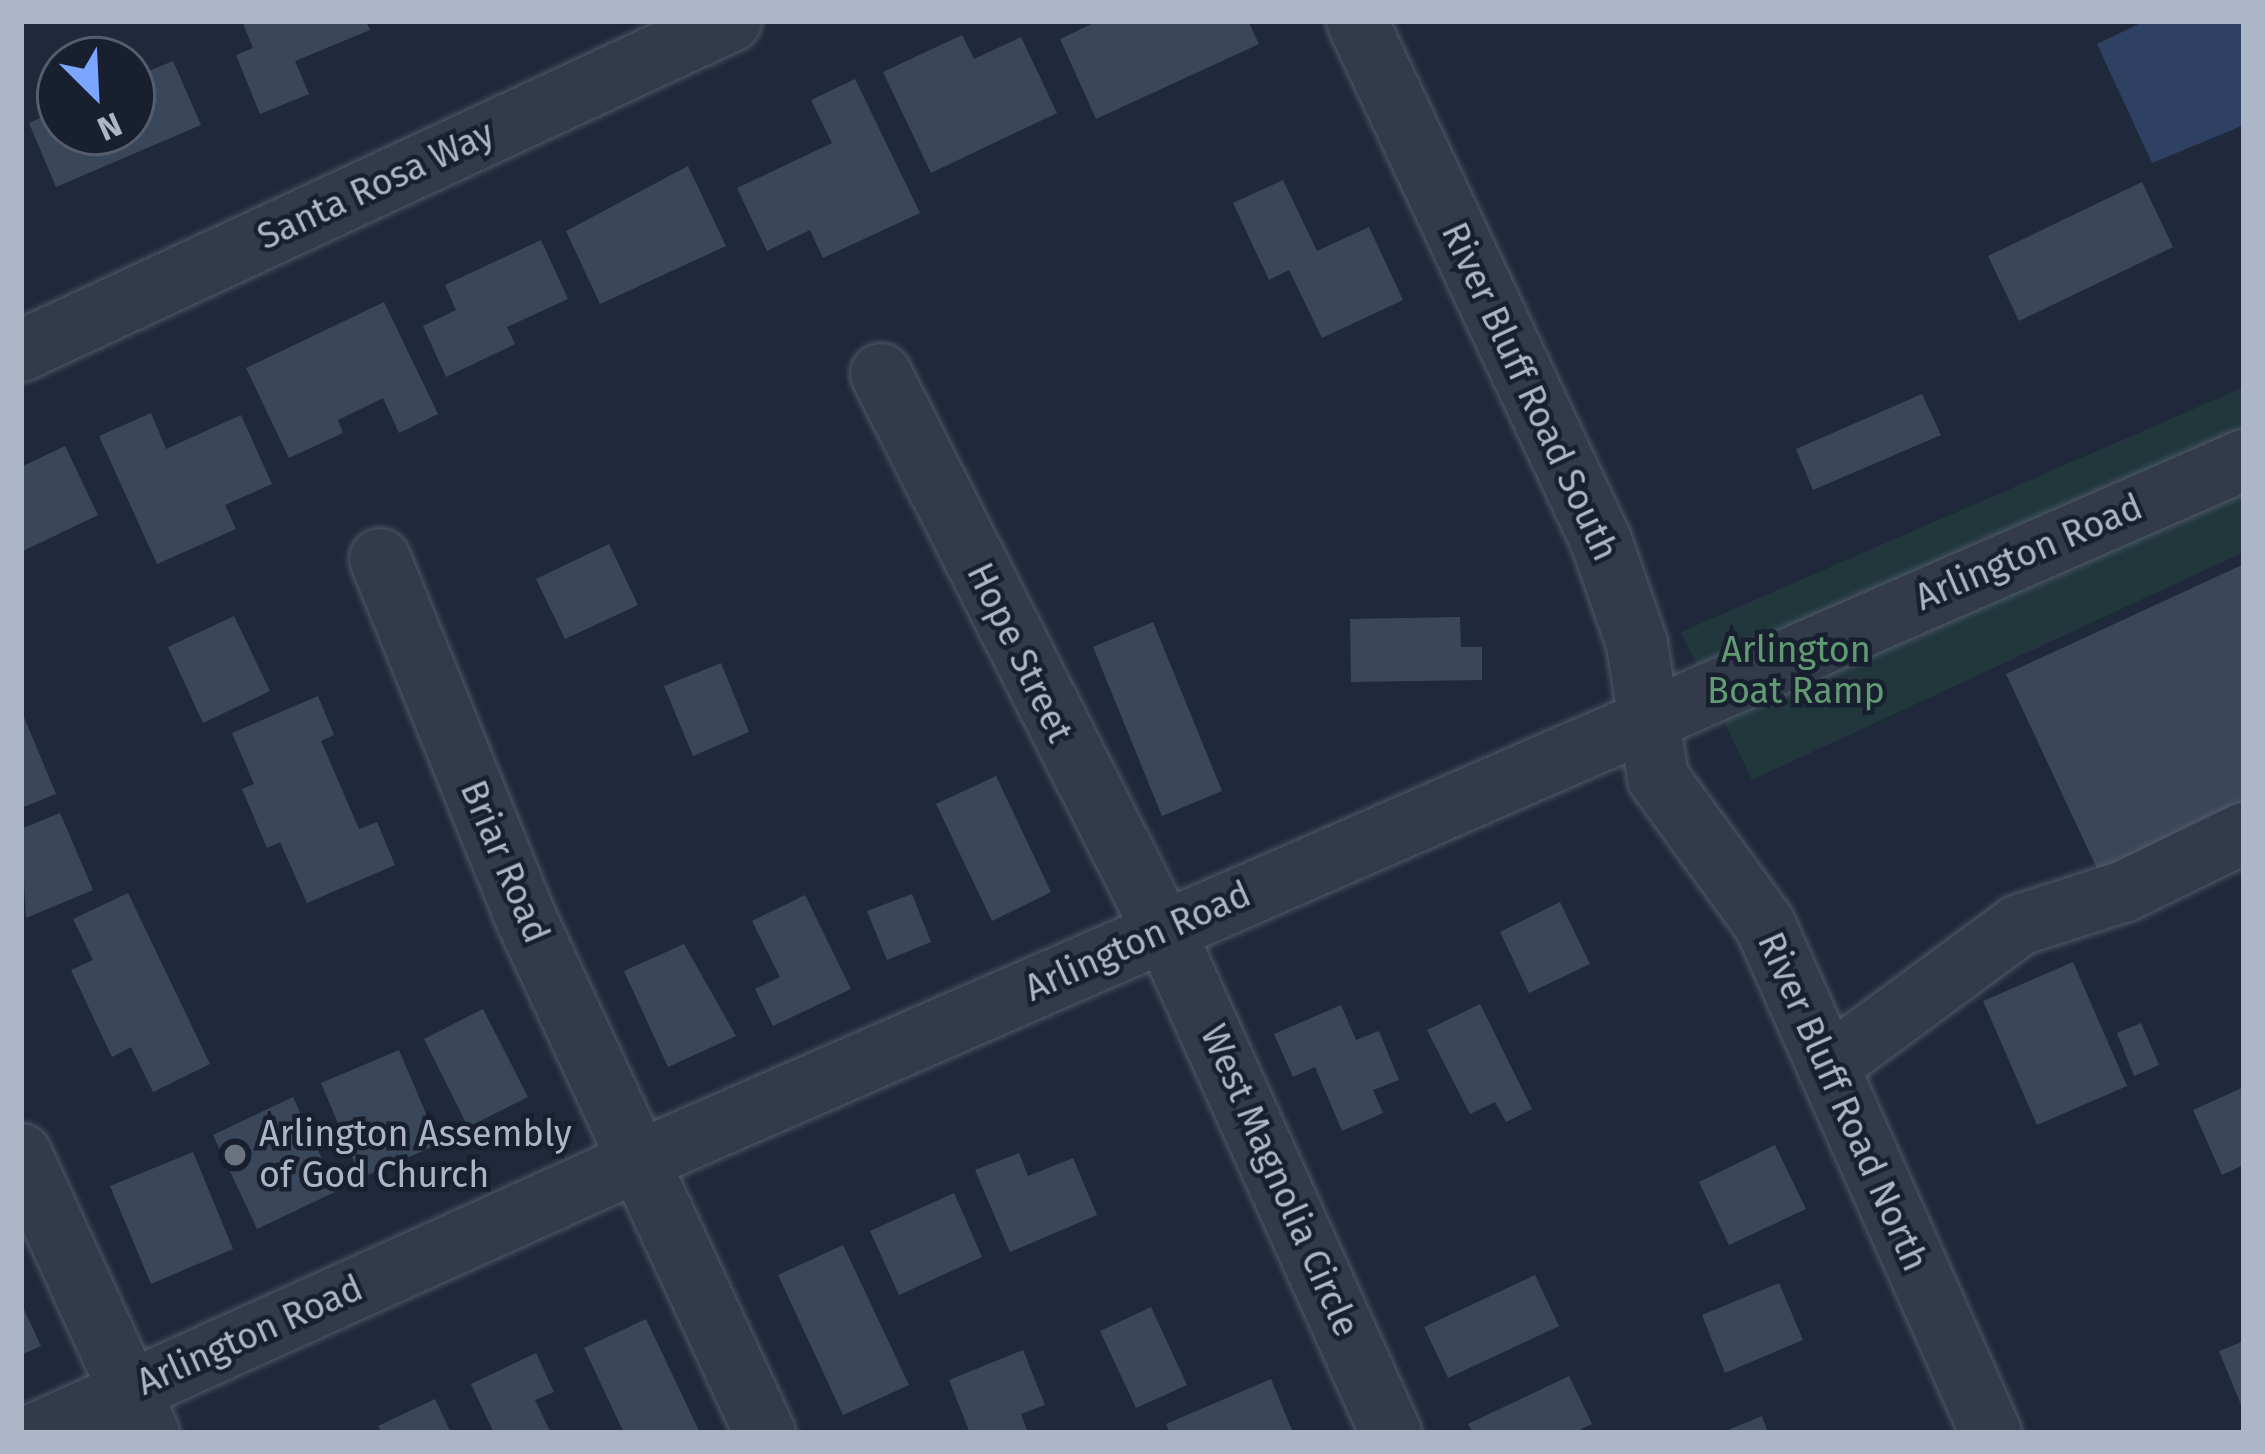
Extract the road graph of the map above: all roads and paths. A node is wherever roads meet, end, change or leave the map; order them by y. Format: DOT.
graph roads {
  1 [pos="727,22"];
  2 [pos="1370,47"];
  3 [pos="21,351"];
  4 [pos="881,374"];
  5 [pos="2244,460"];
  6 [pos="380,559"];
  7 [pos="1643,720"];
  8 [pos="2244,833"];
  9 [pos="1158,933"];
  10 [pos="1828,1066"];
  11 [pos="21,1154"];
  12 [pos="636,1162"];
  13 [pos="139,1412"];
  14 [pos="37,1433"];
  15 [pos="765,1433"];
  16 [pos="1391,1433"];
  17 [pos="1991,1433"];
  1 -- 3 [label="street, Santa Rosa Way"];
  2 -- 7 [label="street, River Bluff Road South"];
  4 -- 9 [label="street, Hope Street"];
  5 -- 7 [label="street, Arlington Road"];
  6 -- 12 [label="street, Briar Road"];
  7 -- 9 [label="street, Arlington Road"];
  7 -- 10 [label="street, River Bluff Road North"];
  8 -- 10 [label="street"];
  9 -- 12 [label="street, Arlington Road"];
  9 -- 16 [label="street, West Magnolia Circle"];
  10 -- 17 [label="street, River Bluff Road North"];
  11 -- 13 [label="street"];
  12 -- 13 [label="street, Arlington Road"];
  12 -- 15 [label="street, Briar Road"];
  13 -- 14 [label="street, Arlington Road"];
}
